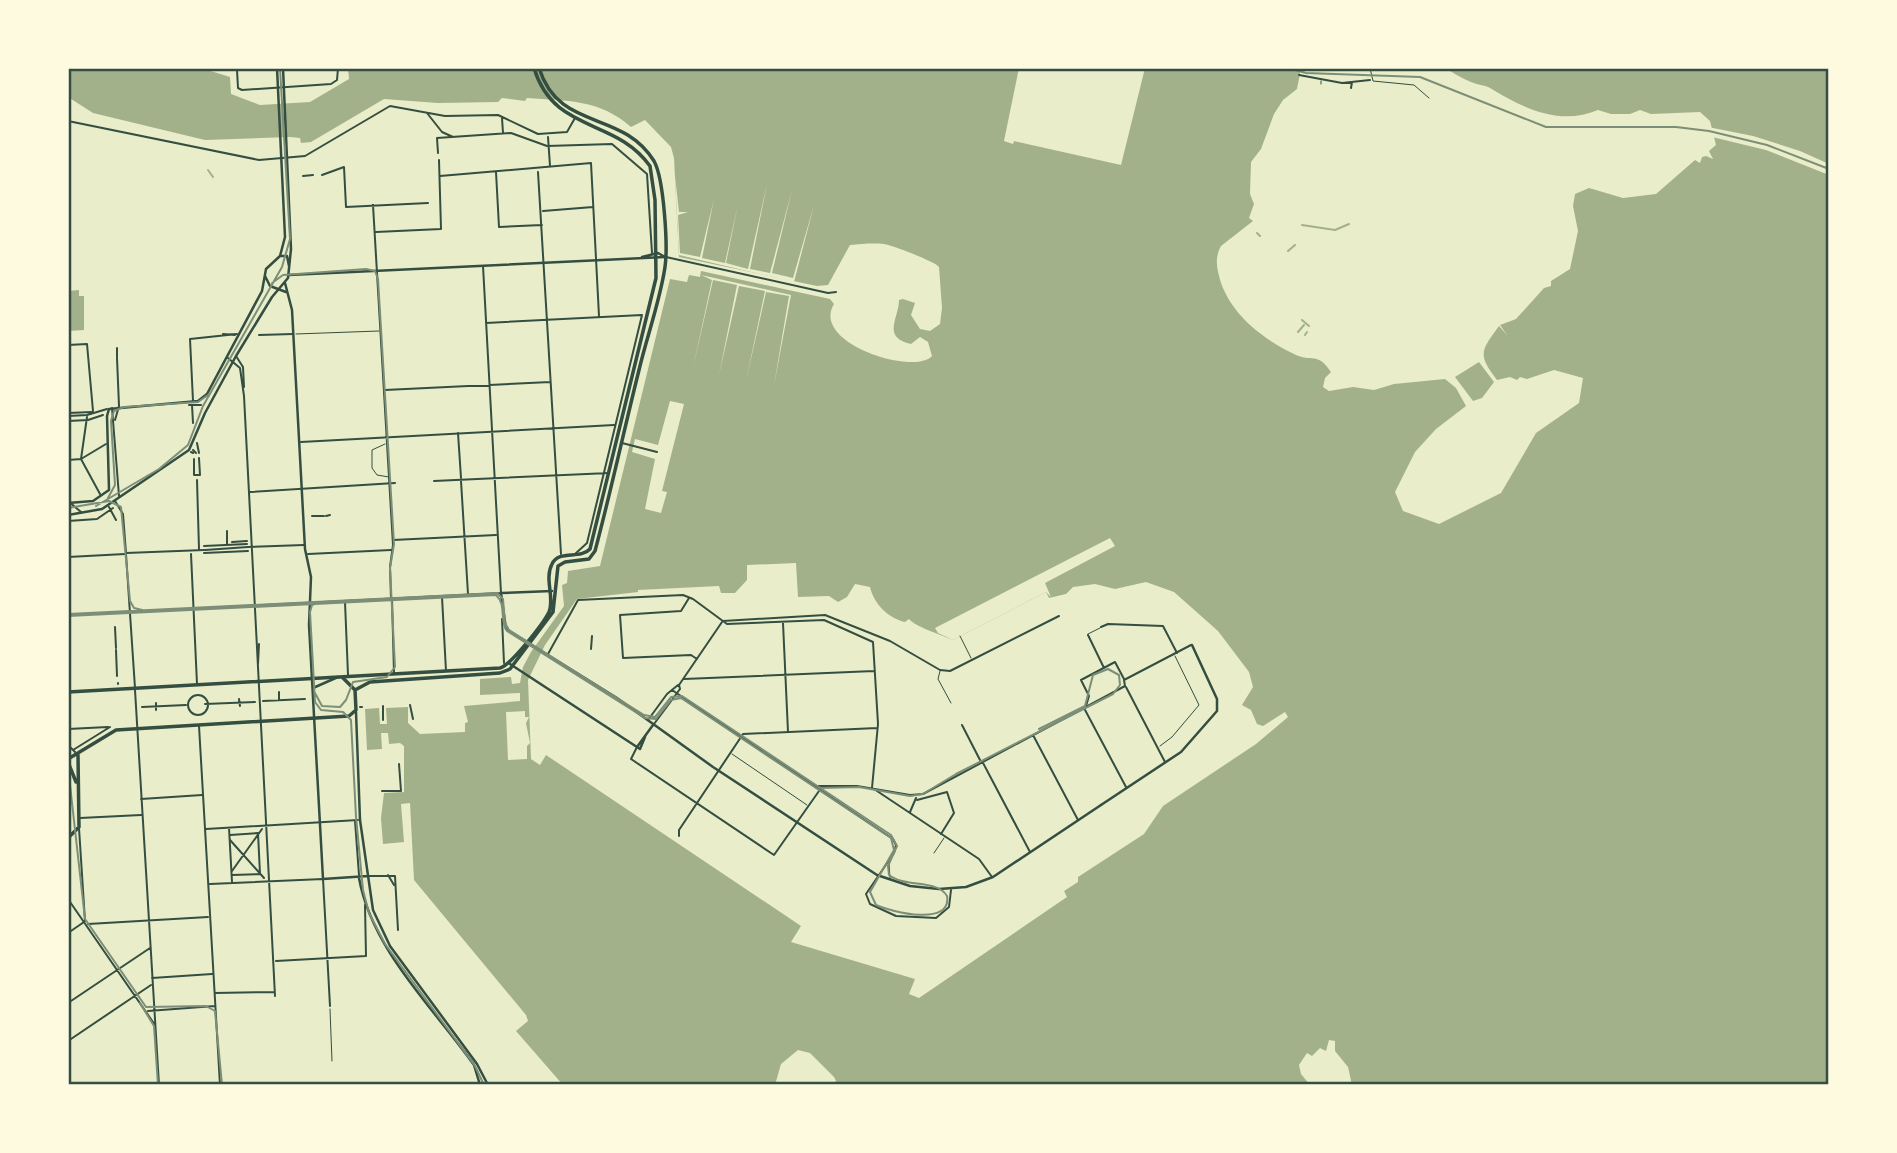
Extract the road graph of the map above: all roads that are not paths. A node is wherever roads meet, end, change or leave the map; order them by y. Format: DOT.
graph roads {
  1 [pos="231,68"];
  2 [pos="277,68"];
  3 [pos="283,68"];
  4 [pos="338,68"];
  5 [pos="537,68"];
  6 [pos="1370,68"];
  7 [pos="1299,75"];
  8 [pos="1370,80"];
  9 [pos="1353,81"];
  10 [pos="281,88"];
  11 [pos="1351,88"];
  12 [pos="1429,98"];
  13 [pos="425,112"];
  14 [pos="577,114"];
  15 [pos="502,117"];
  16 [pos="574,120"];
  17 [pos="68,121"];
  18 [pos="503,133"];
  19 [pos="548,136"];
  20 [pos="454,137"];
  21 [pos="283,138"];
  22 [pos="549,146"];
  23 [pos="438,153"];
  24 [pos="286,157"];
  25 [pos="281,158"];
  26 [pos="439,160"];
  27 [pos="550,167"];
  28 [pos="496,172"];
  29 [pos="538,172"];
  30 [pos="650,174"];
  31 [pos="313,175"];
  32 [pos="322,175"];
  33 [pos="303,176"];
  34 [pos="440,176"];
  35 [pos="287,177"];
  36 [pos="294,177"];
  37 [pos="428,203"];
  38 [pos="373,205"];
  39 [pos="593,207"];
  40 [pos="542,211"];
  41 [pos="543,225"];
  42 [pos="375,232"];
  43 [pos="652,254"];
  44 [pos="280,256"];
  45 [pos="658,256"];
  46 [pos="642,257"];
  47 [pos="665,257"];
  48 [pos="596,259"];
  49 [pos="545,262"];
  50 [pos="483,265"];
  51 [pos="290,270"];
  52 [pos="377,271"];
  53 [pos="289,275"];
  54 [pos="264,276"];
  55 [pos="285,283"];
  56 [pos="278,290"];
  57 [pos="286,292"];
  58 [pos="836,292"];
  59 [pos="600,317"];
  60 [pos="548,320"];
  61 [pos="485,323"];
  62 [pos="381,331"];
  63 [pos="223,334"];
  64 [pos="238,334"];
  65 [pos="294,334"];
  66 [pos="259,335"];
  67 [pos="68,345"];
  68 [pos="117,348"];
  69 [pos="236,356"];
  70 [pos="228,358"];
  71 [pos="233,362"];
  72 [pos="551,382"];
  73 [pos="489,385"];
  74 [pos="244,387"];
  75 [pos="384,390"];
  76 [pos="191,404"];
  77 [pos="199,405"];
  78 [pos="120,406"];
  79 [pos="111,408"];
  80 [pos="93,412"];
  81 [pos="68,415"];
  82 [pos="103,415"];
  83 [pos="88,419"];
  84 [pos="68,421"];
  85 [pos="115,421"];
  86 [pos="193,423"];
  87 [pos="615,425"];
  88 [pos="554,428"];
  89 [pos="491,431"];
  90 [pos="458,433"];
  91 [pos="387,437"];
  92 [pos="302,442"];
  93 [pos="621,443"];
  94 [pos="106,444"];
  95 [pos="387,444"];
  96 [pos="657,452"];
  97 [pos="194,458"];
  98 [pos="199,458"];
  99 [pos="81,459"];
  100 [pos="68,460"];
  101 [pos="200,471"];
  102 [pos="194,472"];
  103 [pos="603,472"];
  104 [pos="556,474"];
  105 [pos="611,474"];
  106 [pos="197,475"];
  107 [pos="389,477"];
  108 [pos="494,478"];
  109 [pos="461,480"];
  110 [pos="434,481"];
  111 [pos="395,483"];
  112 [pos="389,484"];
  113 [pos="302,489"];
  114 [pos="249,492"];
  115 [pos="103,494"];
  116 [pos="119,497"];
  117 [pos="114,501"];
  118 [pos="69,503"];
  119 [pos="68,514"];
  120 [pos="87,514"];
  121 [pos="312,516"];
  122 [pos="326,516"];
  123 [pos="116,520"];
  124 [pos="68,521"];
  125 [pos="231,533"];
  126 [pos="497,534"];
  127 [pos="465,536"];
  128 [pos="393,540"];
  129 [pos="229,543"];
  130 [pos="305,545"];
  131 [pos="248,546"];
  132 [pos="593,548"];
  133 [pos="199,550"];
  134 [pos="204,550"];
  135 [pos="393,550"];
  136 [pos="126,554"];
  137 [pos="191,554"];
  138 [pos="308,554"];
  139 [pos="573,555"];
  140 [pos="561,556"];
  141 [pos="68,557"];
  142 [pos="549,591"];
  143 [pos="555,591"];
  144 [pos="501,593"];
  145 [pos="468,595"];
  146 [pos="442,596"];
  147 [pos="689,598"];
  148 [pos="392,599"];
  149 [pos="345,602"];
  150 [pos="310,603"];
  151 [pos="255,606"];
  152 [pos="192,609"];
  153 [pos="131,612"];
  154 [pos="68,615"];
  155 [pos="1059,616"];
  156 [pos="502,619"];
  157 [pos="723,621"];
  158 [pos="783,622"];
  159 [pos="541,624"];
  160 [pos="115,627"];
  161 [pos="1101,627"];
  162 [pos="1087,635"];
  163 [pos="960,636"];
  164 [pos="592,638"];
  165 [pos="527,642"];
  166 [pos="259,644"];
  167 [pos="1192,645"];
  168 [pos="598,646"];
  169 [pos="129,651"];
  170 [pos="134,651"];
  171 [pos="1175,653"];
  172 [pos="548,655"];
  173 [pos="697,659"];
  174 [pos="972,660"];
  175 [pos="258,665"];
  176 [pos="511,665"];
  177 [pos="503,667"];
  178 [pos="1104,668"];
  179 [pos="940,670"];
  180 [pos="875,671"];
  181 [pos="446,673"];
  182 [pos="394,674"];
  183 [pos="785,675"];
  184 [pos="117,676"];
  185 [pos="340,677"];
  186 [pos="348,677"];
  187 [pos="311,679"];
  188 [pos="684,679"];
  189 [pos="1124,680"];
  190 [pos="388,681"];
  191 [pos="259,682"];
  192 [pos="679,685"];
  193 [pos="1125,686"];
  194 [pos="197,688"];
  195 [pos="135,689"];
  196 [pos="312,690"];
  197 [pos="355,690"];
  198 [pos="671,690"];
  199 [pos="68,692"];
  200 [pos="279,692"];
  201 [pos="677,694"];
  202 [pos="198,695"];
  203 [pos="303,699"];
  204 [pos="279,700"];
  205 [pos="238,701"];
  206 [pos="263,701"];
  207 [pos="255,702"];
  208 [pos="951,703"];
  209 [pos="206,704"];
  210 [pos="188,705"];
  211 [pos="410,705"];
  212 [pos="240,706"];
  213 [pos="383,706"];
  214 [pos="142,707"];
  215 [pos="1084,707"];
  216 [pos="359,708"];
  217 [pos="384,718"];
  218 [pos="314,719"];
  219 [pos="413,719"];
  220 [pos="648,720"];
  221 [pos="261,723"];
  222 [pos="653,725"];
  223 [pos="962,725"];
  224 [pos="199,726"];
  225 [pos="878,728"];
  226 [pos="68,729"];
  227 [pos="138,729"];
  228 [pos="788,732"];
  229 [pos="1033,734"];
  230 [pos="741,737"];
  231 [pos="69,746"];
  232 [pos="1157,747"];
  233 [pos="638,749"];
  234 [pos="75,752"];
  235 [pos="730,753"];
  236 [pos="981,760"];
  237 [pos="68,761"];
  238 [pos="1165,762"];
  239 [pos="399,764"];
  240 [pos="719,770"];
  241 [pos="77,784"];
  242 [pos="872,788"];
  243 [pos="1127,788"];
  244 [pos="821,789"];
  245 [pos="382,792"];
  246 [pos="203,795"];
  247 [pos="141,799"];
  248 [pos="696,803"];
  249 [pos="809,806"];
  250 [pos="68,809"];
  251 [pos="909,813"];
  252 [pos="142,815"];
  253 [pos="79,818"];
  254 [pos="355,820"];
  255 [pos="360,820"];
  256 [pos="1078,821"];
  257 [pos="320,822"];
  258 [pos="797,823"];
  259 [pos="267,825"];
  260 [pos="79,827"];
  261 [pos="229,827"];
  262 [pos="205,829"];
  263 [pos="262,830"];
  264 [pos="258,833"];
  265 [pos="68,835"];
  266 [pos="229,835"];
  267 [pos="943,835"];
  268 [pos="679,836"];
  269 [pos="229,839"];
  270 [pos="1031,852"];
  271 [pos="934,853"];
  272 [pos="243,854"];
  273 [pos="889,860"];
  274 [pos="231,873"];
  275 [pos="260,874"];
  276 [pos="387,875"];
  277 [pos="877,875"];
  278 [pos="368,876"];
  279 [pos="993,877"];
  280 [pos="264,878"];
  281 [pos="359,878"];
  282 [pos="323,879"];
  283 [pos="891,880"];
  284 [pos="270,882"];
  285 [pos="232,883"];
  286 [pos="208,884"];
  287 [pos="395,887"];
  288 [pos="951,889"];
  289 [pos="68,898"];
  290 [pos="365,904"];
  291 [pos="209,917"];
  292 [pos="149,920"];
  293 [pos="82,925"];
  294 [pos="398,930"];
  295 [pos="70,935"];
  296 [pos="150,947"];
  297 [pos="327,958"];
  298 [pos="274,961"];
  299 [pos="118,969"];
  300 [pos="213,973"];
  301 [pos="152,978"];
  302 [pos="153,984"];
  303 [pos="215,993"];
  304 [pos="136,995"];
  305 [pos="68,1003"];
  306 [pos="216,1006"];
  307 [pos="330,1006"];
  308 [pos="146,1011"];
  309 [pos="155,1011"];
  310 [pos="155,1026"];
  311 [pos="68,1041"];
  312 [pos="332,1061"];
  313 [pos="159,1085"];
  314 [pos="220,1085"];
  315 [pos="480,1085"];
  316 [pos="488,1085"];
  1 -- 10 [label="street"];
  2 -- 10 [label="main road"];
  3 -- 10 [label="main road"];
  4 -- 10 [label="street"];
  5 -- 14 [label="main road"];
  5 -- 16 [label="main road"];
  6 -- 12 [label="lane"];
  7 -- 9 [label="street"];
  8 -- 9 [label="street"];
  9 -- 11 [label="street"];
  10 -- 21 [label="main road"];
  13 -- 15 [label="street"];
  13 -- 20 [label="street"];
  13 -- 24 [label="street"];
  14 -- 16 [label="street"];
  14 -- 47 [label="main road"];
  15 -- 18 [label="street"];
  15 -- 19 [label="street"];
  16 -- 19 [label="street"];
  16 -- 30 [label="main road"];
  17 -- 25 [label="street"];
  18 -- 20 [label="street"];
  18 -- 22 [label="street"];
  19 -- 22 [label="street"];
  20 -- 23 [label="street"];
  21 -- 24 [label="main road"];
  21 -- 25 [label="main road"];
  22 -- 27 [label="street"];
  22 -- 30 [label="street"];
  24 -- 25 [label="street"];
  24 -- 35 [label="main road"];
  25 -- 44 [label="main road"];
  26 -- 34 [label="street"];
  27 -- 28 [label="street"];
  27 -- 39 [label="street"];
  28 -- 34 [label="street"];
  28 -- 41 [label="street"];
  29 -- 40 [label="street"];
  30 -- 43 [label="street"];
  30 -- 45 [label="main road"];
  31 -- 33 [label="street"];
  32 -- 38 [label="street"];
  34 -- 42 [label="street"];
  35 -- 36 [label="street"];
  35 -- 51 [label="main road"];
  37 -- 38 [label="street"];
  38 -- 42 [label="street"];
  39 -- 40 [label="street"];
  39 -- 48 [label="street"];
  40 -- 41 [label="street"];
  41 -- 49 [label="street"];
  42 -- 52 [label="street"];
  43 -- 45 [label="main road"];
  43 -- 46 [label="main road"];
  44 -- 51 [label="main road"];
  44 -- 54 [label="main road"];
  45 -- 46 [label="main road"];
  45 -- 47 [label="main road"];
  45 -- 105 [label="main road"];
  46 -- 48 [label="main road"];
  47 -- 58 [label="street"];
  47 -- 93 [label="main road"];
  48 -- 49 [label="main road"];
  48 -- 59 [label="street"];
  49 -- 50 [label="main road"];
  49 -- 60 [label="street"];
  50 -- 52 [label="main road"];
  50 -- 61 [label="street"];
  51 -- 53 [label="main road"];
  52 -- 53 [label="main road"];
  52 -- 62 [label="street"];
  53 -- 55 [label="main road"];
  54 -- 56 [label="main road"];
  54 -- 64 [label="main road"];
  55 -- 56 [label="main road"];
  55 -- 57 [label="main road"];
  56 -- 57 [label="main road"];
  56 -- 69 [label="main road"];
  57 -- 65 [label="main road"];
  59 -- 60 [label="street"];
  59 -- 87 [label="street"];
  60 -- 61 [label="street"];
  60 -- 72 [label="street"];
  61 -- 73 [label="street"];
  62 -- 65 [label="lane"];
  62 -- 75 [label="street"];
  63 -- 64 [label="street"];
  64 -- 70 [label="main road"];
  64 -- 76 [label="street"];
  65 -- 66 [label="street"];
  65 -- 92 [label="main road"];
  67 -- 80 [label="street"];
  68 -- 78 [label="street"];
  69 -- 71 [label="main road"];
  69 -- 74 [label="street"];
  70 -- 71 [label="street"];
  70 -- 76 [label="main road"];
  71 -- 114 [label="street"];
  71 -- 116 [label="main road"];
  72 -- 73 [label="street"];
  72 -- 88 [label="street"];
  73 -- 75 [label="street"];
  73 -- 89 [label="street"];
  75 -- 91 [label="street"];
  76 -- 77 [label="street"];
  76 -- 78 [label="main road"];
  76 -- 86 [label="street"];
  78 -- 79 [label="main road"];
  78 -- 85 [label="street"];
  79 -- 80 [label="street"];
  79 -- 85 [label="street"];
  79 -- 115 [label="main road"];
  80 -- 81 [label="street"];
  82 -- 83 [label="street"];
  83 -- 84 [label="street"];
  83 -- 99 [label="street"];
  85 -- 116 [label="street"];
  87 -- 88 [label="street"];
  87 -- 103 [label="street"];
  88 -- 89 [label="street"];
  88 -- 104 [label="street"];
  89 -- 90 [label="street"];
  89 -- 108 [label="street"];
  90 -- 91 [label="street"];
  90 -- 109 [label="street"];
  91 -- 92 [label="street"];
  91 -- 95 [label="street"];
  92 -- 113 [label="main road"];
  93 -- 96 [label="street"];
  93 -- 105 [label="main road"];
  94 -- 99 [label="street"];
  95 -- 107 [label="street"];
  95 -- 107 [label="lane"];
  97 -- 102 [label="street"];
  98 -- 101 [label="street"];
  99 -- 100 [label="street"];
  99 -- 115 [label="street"];
  101 -- 102 [label="street"];
  101 -- 106 [label="street"];
  102 -- 106 [label="street"];
  103 -- 104 [label="street"];
  103 -- 105 [label="street"];
  103 -- 139 [label="street"];
  104 -- 108 [label="street"];
  104 -- 140 [label="street"];
  105 -- 132 [label="main road"];
  106 -- 133 [label="street"];
  107 -- 112 [label="street"];
  108 -- 109 [label="street"];
  108 -- 126 [label="street"];
  109 -- 110 [label="street"];
  109 -- 127 [label="street"];
  111 -- 112 [label="street"];
  112 -- 113 [label="street"];
  112 -- 128 [label="street"];
  113 -- 114 [label="street"];
  113 -- 130 [label="main road"];
  114 -- 131 [label="street"];
  115 -- 118 [label="main road"];
  116 -- 117 [label="main road"];
  117 -- 120 [label="main road"];
  117 -- 136 [label="street"];
  118 -- 120 [label="street"];
  119 -- 120 [label="main road"];
  121 -- 122 [label="street"];
  123 -- 124 [label="street"];
  125 -- 129 [label="street"];
  126 -- 127 [label="street"];
  126 -- 144 [label="street"];
  127 -- 128 [label="street"];
  127 -- 145 [label="street"];
  128 -- 135 [label="street"];
  129 -- 131 [label="street"];
  129 -- 131 [label="street"];
  129 -- 134 [label="street"];
  130 -- 131 [label="street"];
  130 -- 138 [label="main road"];
  131 -- 134 [label="street"];
  131 -- 151 [label="street"];
  132 -- 139 [label="main road"];
  132 -- 143 [label="main road"];
  133 -- 134 [label="street"];
  133 -- 136 [label="street"];
  135 -- 138 [label="street"];
  135 -- 148 [label="street"];
  136 -- 141 [label="street"];
  136 -- 153 [label="street"];
  137 -- 152 [label="street"];
  138 -- 150 [label="main road"];
  139 -- 140 [label="main road"];
  140 -- 142 [label="main road"];
  142 -- 143 [label="main road"];
  142 -- 144 [label="main road"];
  142 -- 159 [label="main road"];
  143 -- 159 [label="main road"];
  144 -- 145 [label="street"];
  144 -- 156 [label="main road"];
  145 -- 146 [label="street"];
  146 -- 148 [label="street"];
  146 -- 181 [label="street"];
  147 -- 157 [label="street"];
  147 -- 172 [label="street"];
  147 -- 173 [label="street"];
  148 -- 149 [label="street"];
  148 -- 182 [label="street"];
  149 -- 150 [label="street"];
  149 -- 186 [label="street"];
  150 -- 151 [label="street"];
  150 -- 187 [label="main road"];
  151 -- 152 [label="street"];
  151 -- 175 [label="street"];
  152 -- 153 [label="street"];
  152 -- 194 [label="street"];
  153 -- 154 [label="street"];
  153 -- 170 [label="street"];
  155 -- 174 [label="street"];
  156 -- 165 [label="main road"];
  156 -- 177 [label="street"];
  157 -- 158 [label="street"];
  157 -- 173 [label="street"];
  157 -- 179 [label="street"];
  158 -- 180 [label="street"];
  158 -- 183 [label="street"];
  159 -- 165 [label="main road"];
  160 -- 184 [label="street"];
  161 -- 162 [label="lane"];
  161 -- 171 [label="street"];
  162 -- 178 [label="street"];
  163 -- 174 [label="lane"];
  164 -- 168 [label="street"];
  165 -- 172 [label="main road"];
  165 -- 176 [label="main road"];
  166 -- 175 [label="street"];
  167 -- 171 [label="street"];
  167 -- 238 [label="main road"];
  169 -- 170 [label="street"];
  170 -- 195 [label="street"];
  171 -- 189 [label="street"];
  171 -- 232 [label="lane"];
  172 -- 220 [label="main road"];
  173 -- 188 [label="street"];
  174 -- 179 [label="street"];
  175 -- 191 [label="street"];
  176 -- 177 [label="main road"];
  176 -- 181 [label="main road"];
  176 -- 233 [label="main road"];
  177 -- 181 [label="main road"];
  178 -- 189 [label="street"];
  178 -- 215 [label="street"];
  179 -- 208 [label="lane"];
  180 -- 183 [label="street"];
  180 -- 225 [label="street"];
  181 -- 182 [label="main road"];
  181 -- 190 [label="main road"];
  182 -- 186 [label="main road"];
  182 -- 190 [label="lane"];
  183 -- 188 [label="street"];
  183 -- 228 [label="street"];
  185 -- 186 [label="main road"];
  185 -- 187 [label="main road"];
  185 -- 196 [label="main road"];
  185 -- 197 [label="main road"];
  187 -- 191 [label="main road"];
  187 -- 196 [label="main road"];
  188 -- 192 [label="street"];
  189 -- 193 [label="street"];
  190 -- 197 [label="main road"];
  191 -- 194 [label="main road"];
  191 -- 221 [label="street"];
  192 -- 198 [label="street"];
  192 -- 201 [label="street"];
  193 -- 215 [label="street"];
  193 -- 232 [label="street"];
  194 -- 195 [label="main road"];
  194 -- 202 [label="street"];
  195 -- 199 [label="main road"];
  195 -- 227 [label="street"];
  196 -- 218 [label="main road"];
  197 -- 216 [label="main road"];
  198 -- 201 [label="street"];
  198 -- 220 [label="street"];
  200 -- 204 [label="street"];
  201 -- 222 [label="street"];
  201 -- 230 [label="street"];
  202 -- 209 [label="street"];
  202 -- 210 [label="street"];
  203 -- 204 [label="street"];
  204 -- 206 [label="street"];
  205 -- 207 [label="street"];
  205 -- 209 [label="street"];
  205 -- 212 [label="street"];
  209 -- 210 [label="street"];
  210 -- 214 [label="street"];
  211 -- 219 [label="street"];
  213 -- 217 [label="street"];
  215 -- 229 [label="street"];
  215 -- 243 [label="street"];
  216 -- 218 [label="main road"];
  216 -- 255 [label="main road"];
  218 -- 221 [label="main road"];
  218 -- 257 [label="main road"];
  220 -- 222 [label="main road"];
  221 -- 224 [label="main road"];
  221 -- 259 [label="street"];
  222 -- 233 [label="main road"];
  222 -- 240 [label="main road"];
  223 -- 236 [label="street"];
  224 -- 227 [label="main road"];
  224 -- 246 [label="street"];
  225 -- 228 [label="street"];
  225 -- 242 [label="street"];
  226 -- 234 [label="street"];
  227 -- 234 [label="main road"];
  227 -- 247 [label="street"];
  228 -- 230 [label="street"];
  229 -- 236 [label="street"];
  229 -- 256 [label="street"];
  230 -- 235 [label="street"];
  230 -- 244 [label="street"];
  231 -- 234 [label="street"];
  232 -- 238 [label="street"];
  233 -- 248 [label="street"];
  234 -- 237 [label="main road"];
  234 -- 241 [label="main road"];
  235 -- 240 [label="street"];
  235 -- 249 [label="lane"];
  236 -- 242 [label="street"];
  236 -- 270 [label="street"];
  237 -- 241 [label="main road"];
  238 -- 243 [label="main road"];
  239 -- 245 [label="street"];
  240 -- 248 [label="street"];
  240 -- 258 [label="main road"];
  241 -- 253 [label="main road"];
  242 -- 244 [label="street"];
  242 -- 251 [label="street"];
  243 -- 256 [label="main road"];
  244 -- 249 [label="street"];
  244 -- 273 [label="street"];
  246 -- 247 [label="street"];
  246 -- 262 [label="street"];
  247 -- 252 [label="street"];
  248 -- 258 [label="street"];
  248 -- 268 [label="street"];
  249 -- 258 [label="street"];
  250 -- 265 [label="street"];
  251 -- 267 [label="street"];
  251 -- 267 [label="street"];
  252 -- 253 [label="street"];
  252 -- 292 [label="street"];
  253 -- 260 [label="main road"];
  254 -- 255 [label="street"];
  254 -- 257 [label="street"];
  254 -- 281 [label="street"];
  255 -- 278 [label="main road"];
  256 -- 270 [label="main road"];
  257 -- 259 [label="street"];
  257 -- 282 [label="main road"];
  258 -- 277 [label="main road"];
  259 -- 261 [label="street"];
  259 -- 284 [label="street"];
  260 -- 265 [label="main road"];
  260 -- 293 [label="street"];
  261 -- 262 [label="street"];
  261 -- 266 [label="street"];
  262 -- 286 [label="street"];
  263 -- 264 [label="street"];
  264 -- 266 [label="street"];
  264 -- 272 [label="street"];
  264 -- 275 [label="street"];
  266 -- 269 [label="street"];
  267 -- 271 [label="lane"];
  267 -- 279 [label="street"];
  269 -- 272 [label="street"];
  269 -- 274 [label="street"];
  270 -- 279 [label="main road"];
  272 -- 274 [label="street"];
  272 -- 275 [label="street"];
  273 -- 277 [label="street"];
  273 -- 283 [label="lane"];
  274 -- 275 [label="street"];
  274 -- 285 [label="street"];
  275 -- 280 [label="street"];
  276 -- 278 [label="street"];
  276 -- 287 [label="street"];
  276 -- 287 [label="street"];
  277 -- 283 [label="main road"];
  277 -- 288 [label="street"];
  278 -- 281 [label="main road"];
  278 -- 316 [label="main road"];
  279 -- 288 [label="main road"];
  281 -- 282 [label="main road"];
  281 -- 290 [label="main road"];
  282 -- 284 [label="street"];
  282 -- 297 [label="street"];
  283 -- 288 [label="main road"];
  284 -- 285 [label="street"];
  284 -- 298 [label="street"];
  285 -- 286 [label="street"];
  286 -- 291 [label="street"];
  287 -- 294 [label="street"];
  289 -- 293 [label="street"];
  290 -- 297 [label="street"];
  290 -- 315 [label="main road"];
  291 -- 292 [label="street"];
  291 -- 300 [label="street"];
  292 -- 293 [label="street"];
  292 -- 296 [label="street"];
  293 -- 295 [label="street"];
  293 -- 299 [label="street"];
  296 -- 299 [label="street"];
  296 -- 301 [label="street"];
  297 -- 298 [label="street"];
  297 -- 307 [label="street"];
  298 -- 303 [label="street"];
  299 -- 304 [label="street"];
  299 -- 305 [label="street"];
  300 -- 301 [label="street"];
  300 -- 303 [label="street"];
  301 -- 302 [label="street"];
  302 -- 304 [label="street"];
  302 -- 309 [label="street"];
  303 -- 306 [label="street"];
  304 -- 308 [label="street"];
  304 -- 311 [label="street"];
  306 -- 309 [label="street"];
  306 -- 314 [label="street"];
  307 -- 312 [label="lane"];
  308 -- 309 [label="street"];
  308 -- 310 [label="street"];
  309 -- 310 [label="street"];
  310 -- 313 [label="street"];
}
